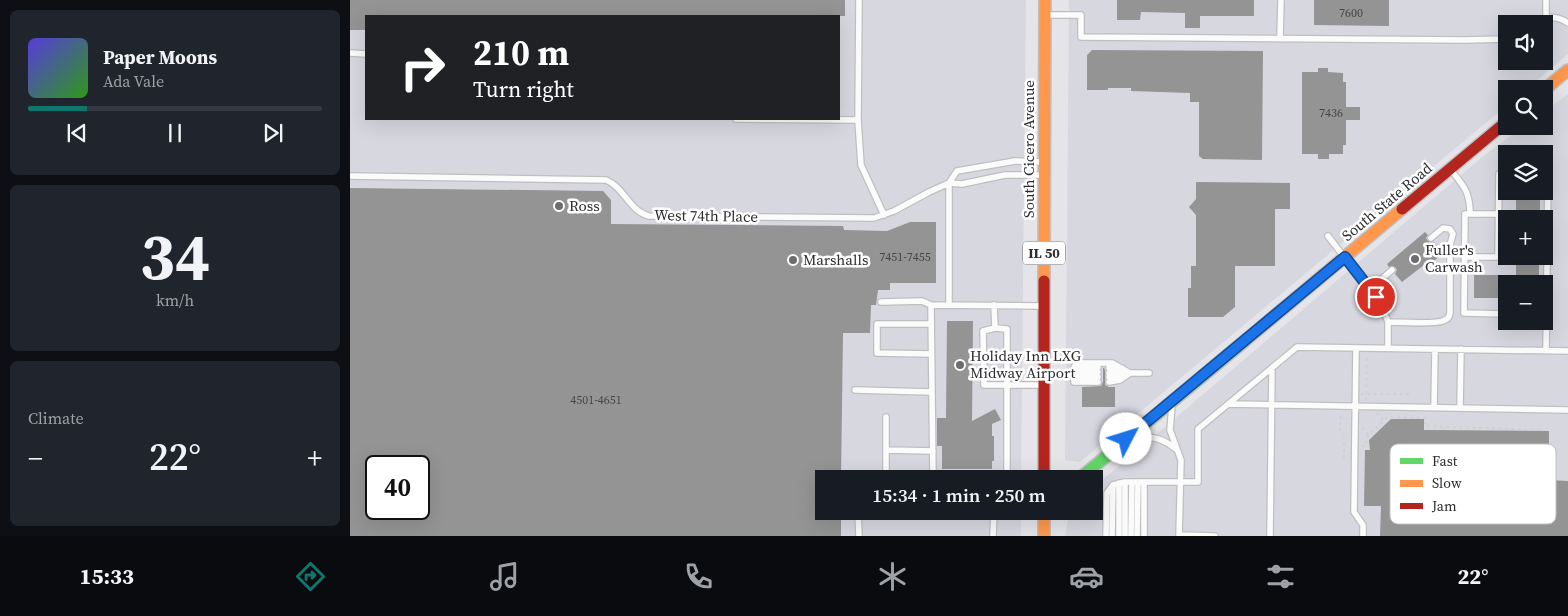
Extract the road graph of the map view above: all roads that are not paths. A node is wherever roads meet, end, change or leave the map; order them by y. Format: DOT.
graph roads {
  1 [pos="859,0"];
  2 [pos="1045,0"];
  3 [pos="1280,0"];
  4 [pos="1546,0"];
  5 [pos="1045,15"];
  6 [pos="1546,15"];
  7 [pos="1553,17"];
  8 [pos="1568,23"];
  9 [pos="1280,38"];
  10 [pos="1498,39"];
  11 [pos="350,53"];
  12 [pos="365,54"];
  13 [pos="1568,70"];
  14 [pos="1553,82"];
  15 [pos="840,120"];
  16 [pos="858,120"];
  17 [pos="1498,129"];
  18 [pos="1044,162"];
  19 [pos="1450,169"];
  20 [pos="1044,175"];
  21 [pos="350,176"];
  22 [pos="949,184"];
  23 [pos="1547,200"];
  24 [pos="1470,214"];
  25 [pos="1498,214"];
  26 [pos="884,215"];
  27 [pos="1328,236"];
  28 [pos="1431,238"];
  29 [pos="1453,238"];
  30 [pos="1465,256"];
  31 [pos="1345,257"];
  32 [pos="1498,257"];
  33 [pos="1392,270"];
  34 [pos="1546,275"];
  35 [pos="1370,289"];
  36 [pos="881,302"];
  37 [pos="931,305"];
  38 [pos="949,305"];
  39 [pos="994,305"];
  40 [pos="1044,306"];
  41 [pos="1450,313"];
  42 [pos="1498,314"];
  43 [pos="1388,322"];
  44 [pos="931,324"];
  45 [pos="995,328"];
  46 [pos="1545,330"];
  47 [pos="1356,348"];
  48 [pos="1388,348"];
  49 [pos="1435,349"];
  50 [pos="1461,349"];
  51 [pos="1546,351"];
  52 [pos="1568,351"];
  53 [pos="931,354"];
  54 [pos="1124,368"];
  55 [pos="1272,368"];
  56 [pos="1130,373"];
  57 [pos="1149,373"];
  58 [pos="1074,375"];
  59 [pos="1109,375"];
  60 [pos="1007,385"];
  61 [pos="1044,385"];
  62 [pos="855,390"];
  63 [pos="932,392"];
  64 [pos="1172,401"];
  65 [pos="1228,404"];
  66 [pos="1272,405"];
  67 [pos="1356,406"];
  68 [pos="1434,408"];
  69 [pos="1460,408"];
  70 [pos="1568,410"];
  71 [pos="886,417"];
  72 [pos="1126,439"];
  73 [pos="886,450"];
  74 [pos="933,451"];
  75 [pos="1179,451"];
  76 [pos="886,470"];
  77 [pos="934,470"];
  78 [pos="1007,470"];
  79 [pos="1044,470"];
  80 [pos="1090,470"];
  81 [pos="1128,482"];
  82 [pos="1180,482"];
  83 [pos="858,520"];
  84 [pos="994,520"];
  85 [pos="1044,520"];
  86 [pos="858,536"];
  87 [pos="994,536"];
  88 [pos="1044,536"];
  89 [pos="1106,536"];
  90 [pos="1112,536"];
  91 [pos="1119,536"];
  92 [pos="1125,536"];
  93 [pos="1131,536"];
  94 [pos="1137,536"];
  95 [pos="1144,536"];
  96 [pos="1179,536"];
  97 [pos="1216,536"];
  98 [pos="1270,536"];
  99 [pos="1363,536"];
  1 -- 16 [label="lane"];
  2 -- 5 [label="street, South Cicero Avenue / IL 50"];
  3 -- 9 [label="lane"];
  4 -- 6 [label="lane"];
  5 -- 9 [label="lane"];
  5 -- 18 [label="street, South Cicero Avenue / IL 50"];
  7 -- 8 [label="lane"];
  9 -- 10 [label="lane"];
  11 -- 12 [label="lane"];
  13 -- 14 [label="street"];
  15 -- 16 [label="lane"];
  16 -- 26 [label="lane"];
  17 -- 19 [label="street, South State Road"];
  18 -- 20 [label="street, South Cicero Avenue / IL 50"];
  18 -- 22 [label="lane, West 74th Place"];
  19 -- 24 [label="lane"];
  19 -- 31 [label="street, South State Road"];
  20 -- 22 [label="lane, West 74th Place"];
  20 -- 40 [label="street, South Cicero Avenue / IL 50"];
  21 -- 26 [label="lane, West 74th Place"];
  22 -- 26 [label="lane, West 74th Place"];
  22 -- 38 [label="lane"];
  23 -- 34 [label="lane"];
  24 -- 25 [label="lane"];
  24 -- 30 [label="lane"];
  27 -- 31 [label="lane"];
  28 -- 29 [label="lane"];
  29 -- 41 [label="lane"];
  29 -- 41 [label="lane"];
  30 -- 32 [label="lane"];
  30 -- 42 [label="lane"];
  31 -- 35 [label="lane"];
  31 -- 64 [label="street, South State Road"];
  33 -- 35 [label="lane"];
  35 -- 43 [label="lane"];
  36 -- 37 [label="lane"];
  37 -- 38 [label="lane"];
  37 -- 44 [label="lane"];
  38 -- 39 [label="lane"];
  39 -- 40 [label="lane"];
  39 -- 45 [label="lane"];
  40 -- 61 [label="street, South Cicero Avenue / IL 50"];
  41 -- 43 [label="lane"];
  43 -- 48 [label="lane"];
  44 -- 53 [label="lane"];
  44 -- 53 [label="lane"];
  45 -- 60 [label="lane"];
  45 -- 60 [label="lane"];
  46 -- 51 [label="lane"];
  47 -- 48 [label="lane"];
  47 -- 55 [label="lane"];
  47 -- 67 [label="lane"];
  48 -- 49 [label="lane"];
  49 -- 50 [label="lane"];
  49 -- 68 [label="lane"];
  50 -- 51 [label="lane"];
  50 -- 69 [label="lane"];
  51 -- 52 [label="lane"];
  53 -- 63 [label="lane"];
  54 -- 56 [label="lane"];
  54 -- 58 [label="lane"];
  54 -- 59 [label="lane"];
  55 -- 65 [label="lane"];
  55 -- 66 [label="lane"];
  56 -- 57 [label="lane"];
  56 -- 59 [label="lane"];
  56 -- 59 [label="lane"];
  58 -- 58 [label="lane"];
  60 -- 61 [label="lane"];
  60 -- 78 [label="lane"];
  61 -- 79 [label="street, South Cicero Avenue / IL 50"];
  62 -- 63 [label="lane"];
  63 -- 74 [label="lane"];
  64 -- 72 [label="street, South State Road"];
  64 -- 75 [label="lane"];
  65 -- 66 [label="lane"];
  65 -- 82 [label="lane"];
  66 -- 67 [label="lane"];
  66 -- 98 [label="lane"];
  67 -- 68 [label="lane"];
  67 -- 99 [label="lane"];
  68 -- 69 [label="lane"];
  69 -- 70 [label="lane"];
  71 -- 73 [label="lane"];
  72 -- 75 [label="lane"];
  72 -- 80 [label="street, South State Road"];
  73 -- 74 [label="lane"];
  73 -- 76 [label="lane"];
  74 -- 77 [label="lane"];
  75 -- 82 [label="lane"];
  81 -- 82 [label="lane"];
  81 -- 89 [label="lane"];
  81 -- 90 [label="lane"];
  81 -- 91 [label="lane"];
  81 -- 92 [label="lane"];
  81 -- 93 [label="lane"];
  81 -- 94 [label="lane"];
  81 -- 95 [label="lane"];
  82 -- 96 [label="lane"];
  83 -- 86 [label="lane"];
  84 -- 87 [label="lane"];
  85 -- 88 [label="street"];
  96 -- 97 [label="lane"];
}
